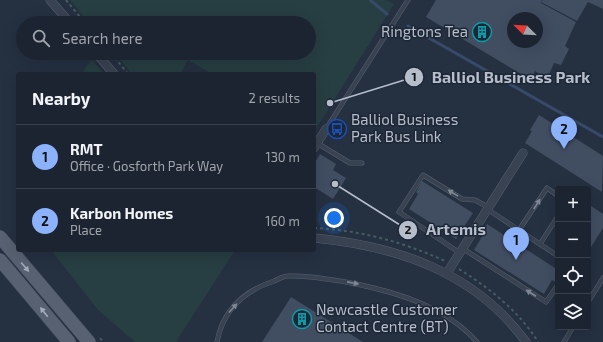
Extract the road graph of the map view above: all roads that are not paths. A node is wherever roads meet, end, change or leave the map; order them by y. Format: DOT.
graph roads {
  1 [pos="50,0"];
  2 [pos="408,0"];
  3 [pos="64,16"];
  4 [pos="102,60"];
  5 [pos="112,72"];
  6 [pos="326,129"];
  7 [pos="316,144"];
  8 [pos="316,146"];
  9 [pos="523,153"];
  10 [pos="362,163"];
  11 [pos="555,194"];
  12 [pos="488,208"];
  13 [pos="555,221"];
  14 [pos="519,230"];
  15 [pos="0,237"];
  16 [pos="316,238"];
  17 [pos="540,244"];
  18 [pos="461,250"];
  19 [pos="555,254"];
  20 [pos="0,260"];
  21 [pos="447,273"];
  22 [pos="603,278"];
  23 [pos="555,289"];
  24 [pos="591,297"];
  25 [pos="571,330"];
  26 [pos="69,342"];
  27 [pos="89,342"];
  28 [pos="217,342"];
  29 [pos="477,342"];
  30 [pos="526,342"];
  31 [pos="564,342"];
  1 -- 3 [label="street"];
  2 -- 6 [label="lane"];
  4 -- 5 [label="street"];
  6 -- 7 [label="street"];
  8 -- 10 [label="lane"];
  9 -- 12 [label="street"];
  14 -- 11 [label="lane, one-way"];
  12 -- 14 [label="lane"];
  12 -- 18 [label="street"];
  12 -- 18 [label="lane, one-way"];
  13 -- 17 [label="lane"];
  14 -- 17 [label="lane"];
  15 -- 27 [label="main road, one-way"];
  16 -- 21 [label="street"];
  17 -- 19 [label="lane"];
  18 -- 21 [label="street"];
  23 -- 18 [label="lane, one-way"];
  26 -- 20 [label="main road, one-way"];
  21 -- 30 [label="street"];
  22 -- 24 [label="lane"];
  25 -- 31 [label="lane"];
  28 -- 29 [label="lane, one-way"];
}
